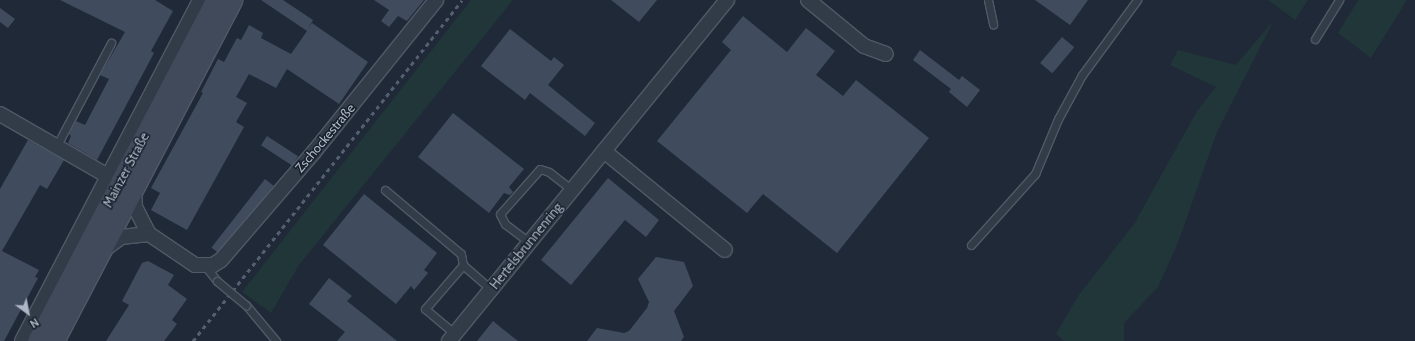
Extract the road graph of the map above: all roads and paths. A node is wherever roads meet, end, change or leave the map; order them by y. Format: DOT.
graph roads {
  1 [pos="200,0"];
  2 [pos="215,0"];
  3 [pos="232,0"];
  4 [pos="436,0"];
  5 [pos="808,0"];
  6 [pos="988,0"];
  7 [pos="1137,0"];
  8 [pos="1339,0"];
  9 [pos="725,1"];
  10 [pos="992,24"];
  11 [pos="1314,39"];
  12 [pos="111,43"];
  13 [pos="886,54"];
  14 [pos="0,114"];
  15 [pos="56,147"];
  16 [pos="604,151"];
  17 [pos="108,176"];
  18 [pos="134,188"];
  19 [pos="385,190"];
  20 [pos="572,190"];
  21 [pos="149,234"];
  22 [pos="529,242"];
  23 [pos="971,245"];
  24 [pos="726,250"];
  25 [pos="101,251"];
  26 [pos="462,265"];
  27 [pos="206,267"];
  28 [pos="491,289"];
  29 [pos="452,337"];
  30 [pos="22,341"];
  31 [pos="37,341"];
  32 [pos="54,341"];
  33 [pos="276,341"];
  1 -- 17 [label="street, Mainzer Straße"];
  2 -- 31 [label="main road, Mainzer Straße"];
  3 -- 18 [label="main road, Mainzer Straße"];
  4 -- 27 [label="street, Zschockestraße"];
  5 -- 13 [label="street"];
  6 -- 10 [label="lane"];
  7 -- 23 [label="lane"];
  8 -- 11 [label="lane"];
  9 -- 16 [label="street, Hertelsbrunnenring"];
  12 -- 15 [label="lane"];
  14 -- 15 [label="street"];
  15 -- 17 [label="street"];
  16 -- 20 [label="street, Hertelsbrunnenring"];
  16 -- 24 [label="street"];
  17 -- 30 [label="street, Mainzer Straße"];
  18 -- 21 [label="street"];
  18 -- 25 [label="main road, Mainzer Straße"];
  19 -- 26 [label="lane"];
  20 -- 22 [label="street, Hertelsbrunnenring"];
  20 -- 22 [label="lane"];
  21 -- 25 [label="street"];
  21 -- 27 [label="street"];
  22 -- 28 [label="street, Hertelsbrunnenring"];
  25 -- 32 [label="main road, Mainzer Straße"];
  26 -- 28 [label="lane"];
  26 -- 29 [label="lane"];
  27 -- 33 [label="lane, bridge"];
  28 -- 29 [label="street, Hertelsbrunnenring"];
}
